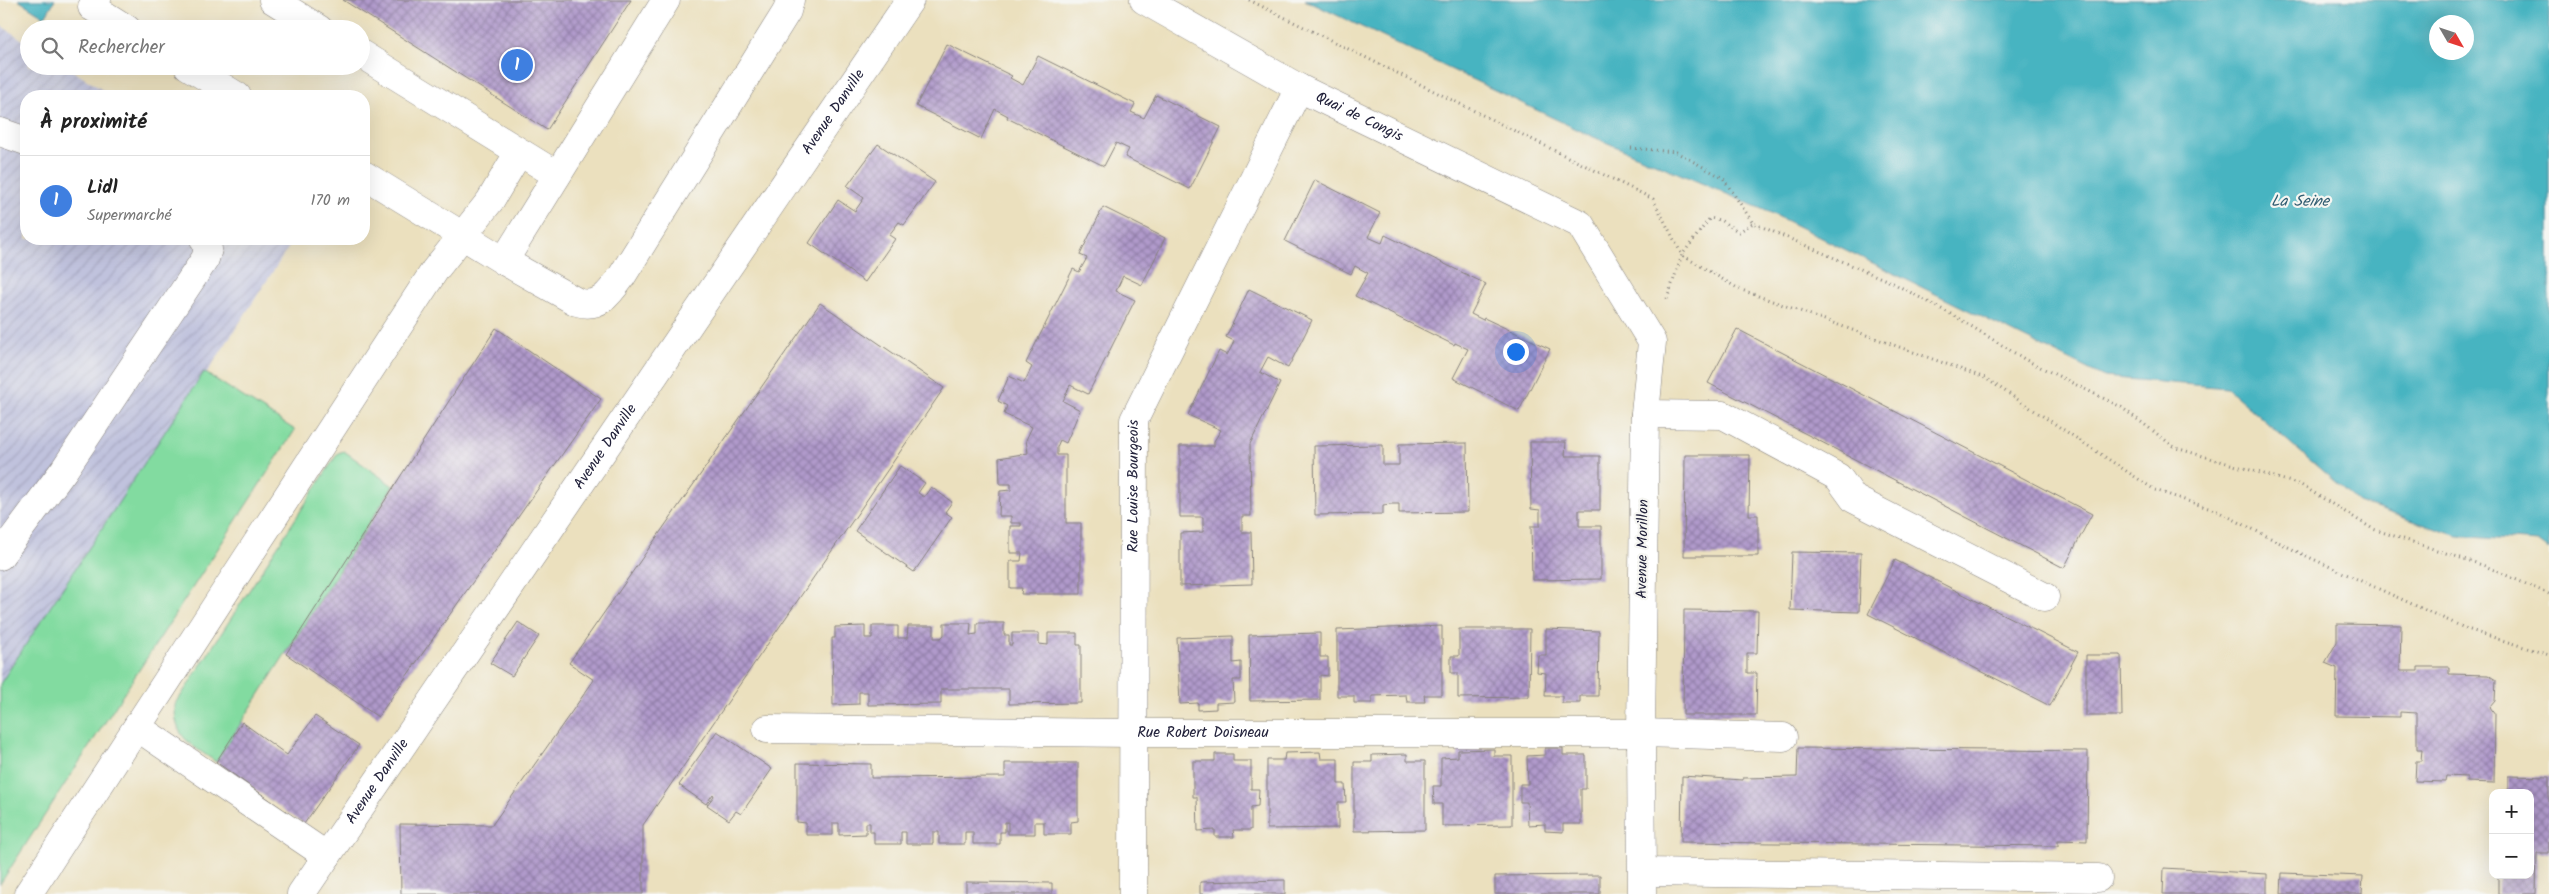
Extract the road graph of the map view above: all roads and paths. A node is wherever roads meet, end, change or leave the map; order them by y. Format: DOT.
graph roads {
  1 [pos="97,0"];
  2 [pos="273,0"];
  3 [pos="666,0"];
  4 [pos="790,0"];
  5 [pos="1144,0"];
  6 [pos="1249,0"];
  7 [pos="897,4"];
  8 [pos="113,20"];
  9 [pos="305,20"];
  10 [pos="370,60"];
  11 [pos="203,75"];
  12 [pos="1299,88"];
  13 [pos="227,90"];
  14 [pos="0,132"];
  15 [pos="20,139"];
  16 [pos="1631,148"];
  17 [pos="519,152"];
  18 [pos="557,175"];
  19 [pos="370,179"];
  20 [pos="1753,222"];
  21 [pos="1580,224"];
  22 [pos="463,236"];
  23 [pos="206,245"];
  24 [pos="1682,255"];
  25 [pos="504,261"];
  26 [pos="1645,414"];
  27 [pos="0,556"];
  28 [pos="2549,594"];
  29 [pos="2045,597"];
  30 [pos="2549,655"];
  31 [pos="137,727"];
  32 [pos="767,729"];
  33 [pos="1133,732"];
  34 [pos="1641,733"];
  35 [pos="1783,737"];
  36 [pos="327,856"];
  37 [pos="2098,878"];
  38 [pos="1642,883"];
  39 [pos="28,894"];
  40 [pos="301,894"];
  41 [pos="1133,894"];
  1 -- 8 [label="street"];
  2 -- 9 [label="street"];
  3 -- 18 [label="street"];
  4 -- 25 [label="street"];
  5 -- 12 [label="street, Quai de Congis"];
  6 -- 24 [label="path"];
  7 -- 36 [label="street, Avenue Danville"];
  10 -- 17 [label="street"];
  11 -- 13 [label="street"];
  12 -- 21 [label="street, Quai de Congis"];
  12 -- 33 [label="street, Rue Louise Bourgeois"];
  14 -- 15 [label="street"];
  16 -- 20 [label="path"];
  17 -- 18 [label="street"];
  17 -- 22 [label="street"];
  18 -- 25 [label="street"];
  19 -- 22 [label="street"];
  20 -- 24 [label="path"];
  20 -- 28 [label="path"];
  21 -- 26 [label="street, Avenue Morillon"];
  22 -- 25 [label="street"];
  22 -- 31 [label="street"];
  23 -- 27 [label="street"];
  24 -- 30 [label="path"];
  26 -- 29 [label="street"];
  26 -- 34 [label="street, Avenue Morillon"];
  31 -- 36 [label="street"];
  31 -- 39 [label="street"];
  32 -- 33 [label="street, Rue Robert Doisneau"];
  33 -- 34 [label="street, Rue Robert Doisneau"];
  33 -- 41 [label="street, Rue Louise Bourgeois"];
  34 -- 35 [label="street, Rue Robert Doisneau"];
  34 -- 38 [label="street, Avenue Morillon"];
  36 -- 40 [label="street, Avenue Danville"];
  37 -- 38 [label="street"];
}
